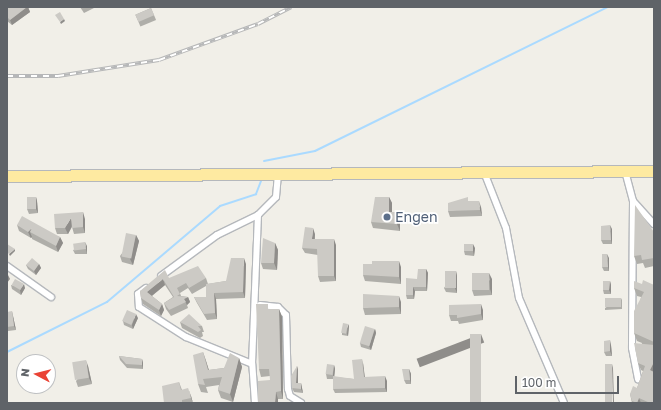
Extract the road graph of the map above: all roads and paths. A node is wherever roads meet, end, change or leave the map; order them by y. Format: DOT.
graph roads {
  1 [pos="625,171"];
  2 [pos="654,171"];
  3 [pos="484,172"];
  4 [pos="278,175"];
  5 [pos="7,176"];
  6 [pos="633,201"];
  7 [pos="258,215"];
  8 [pos="654,224"];
  9 [pos="7,266"];
  10 [pos="51,296"];
  11 [pos="254,304"];
  12 [pos="252,364"];
  13 [pos="638,379"];
  14 [pos="255,403"];
  15 [pos="301,403"];
  16 [pos="564,403"];
  1 -- 2 [label="highway"];
  1 -- 3 [label="highway"];
  1 -- 6 [label="street"];
  3 -- 4 [label="highway"];
  3 -- 16 [label="street"];
  4 -- 5 [label="highway"];
  4 -- 7 [label="street"];
  6 -- 8 [label="street"];
  6 -- 13 [label="street"];
  7 -- 11 [label="street"];
  7 -- 12 [label="street"];
  9 -- 10 [label="street"];
  11 -- 12 [label="street"];
  11 -- 15 [label="street"];
  12 -- 14 [label="street"];
}
